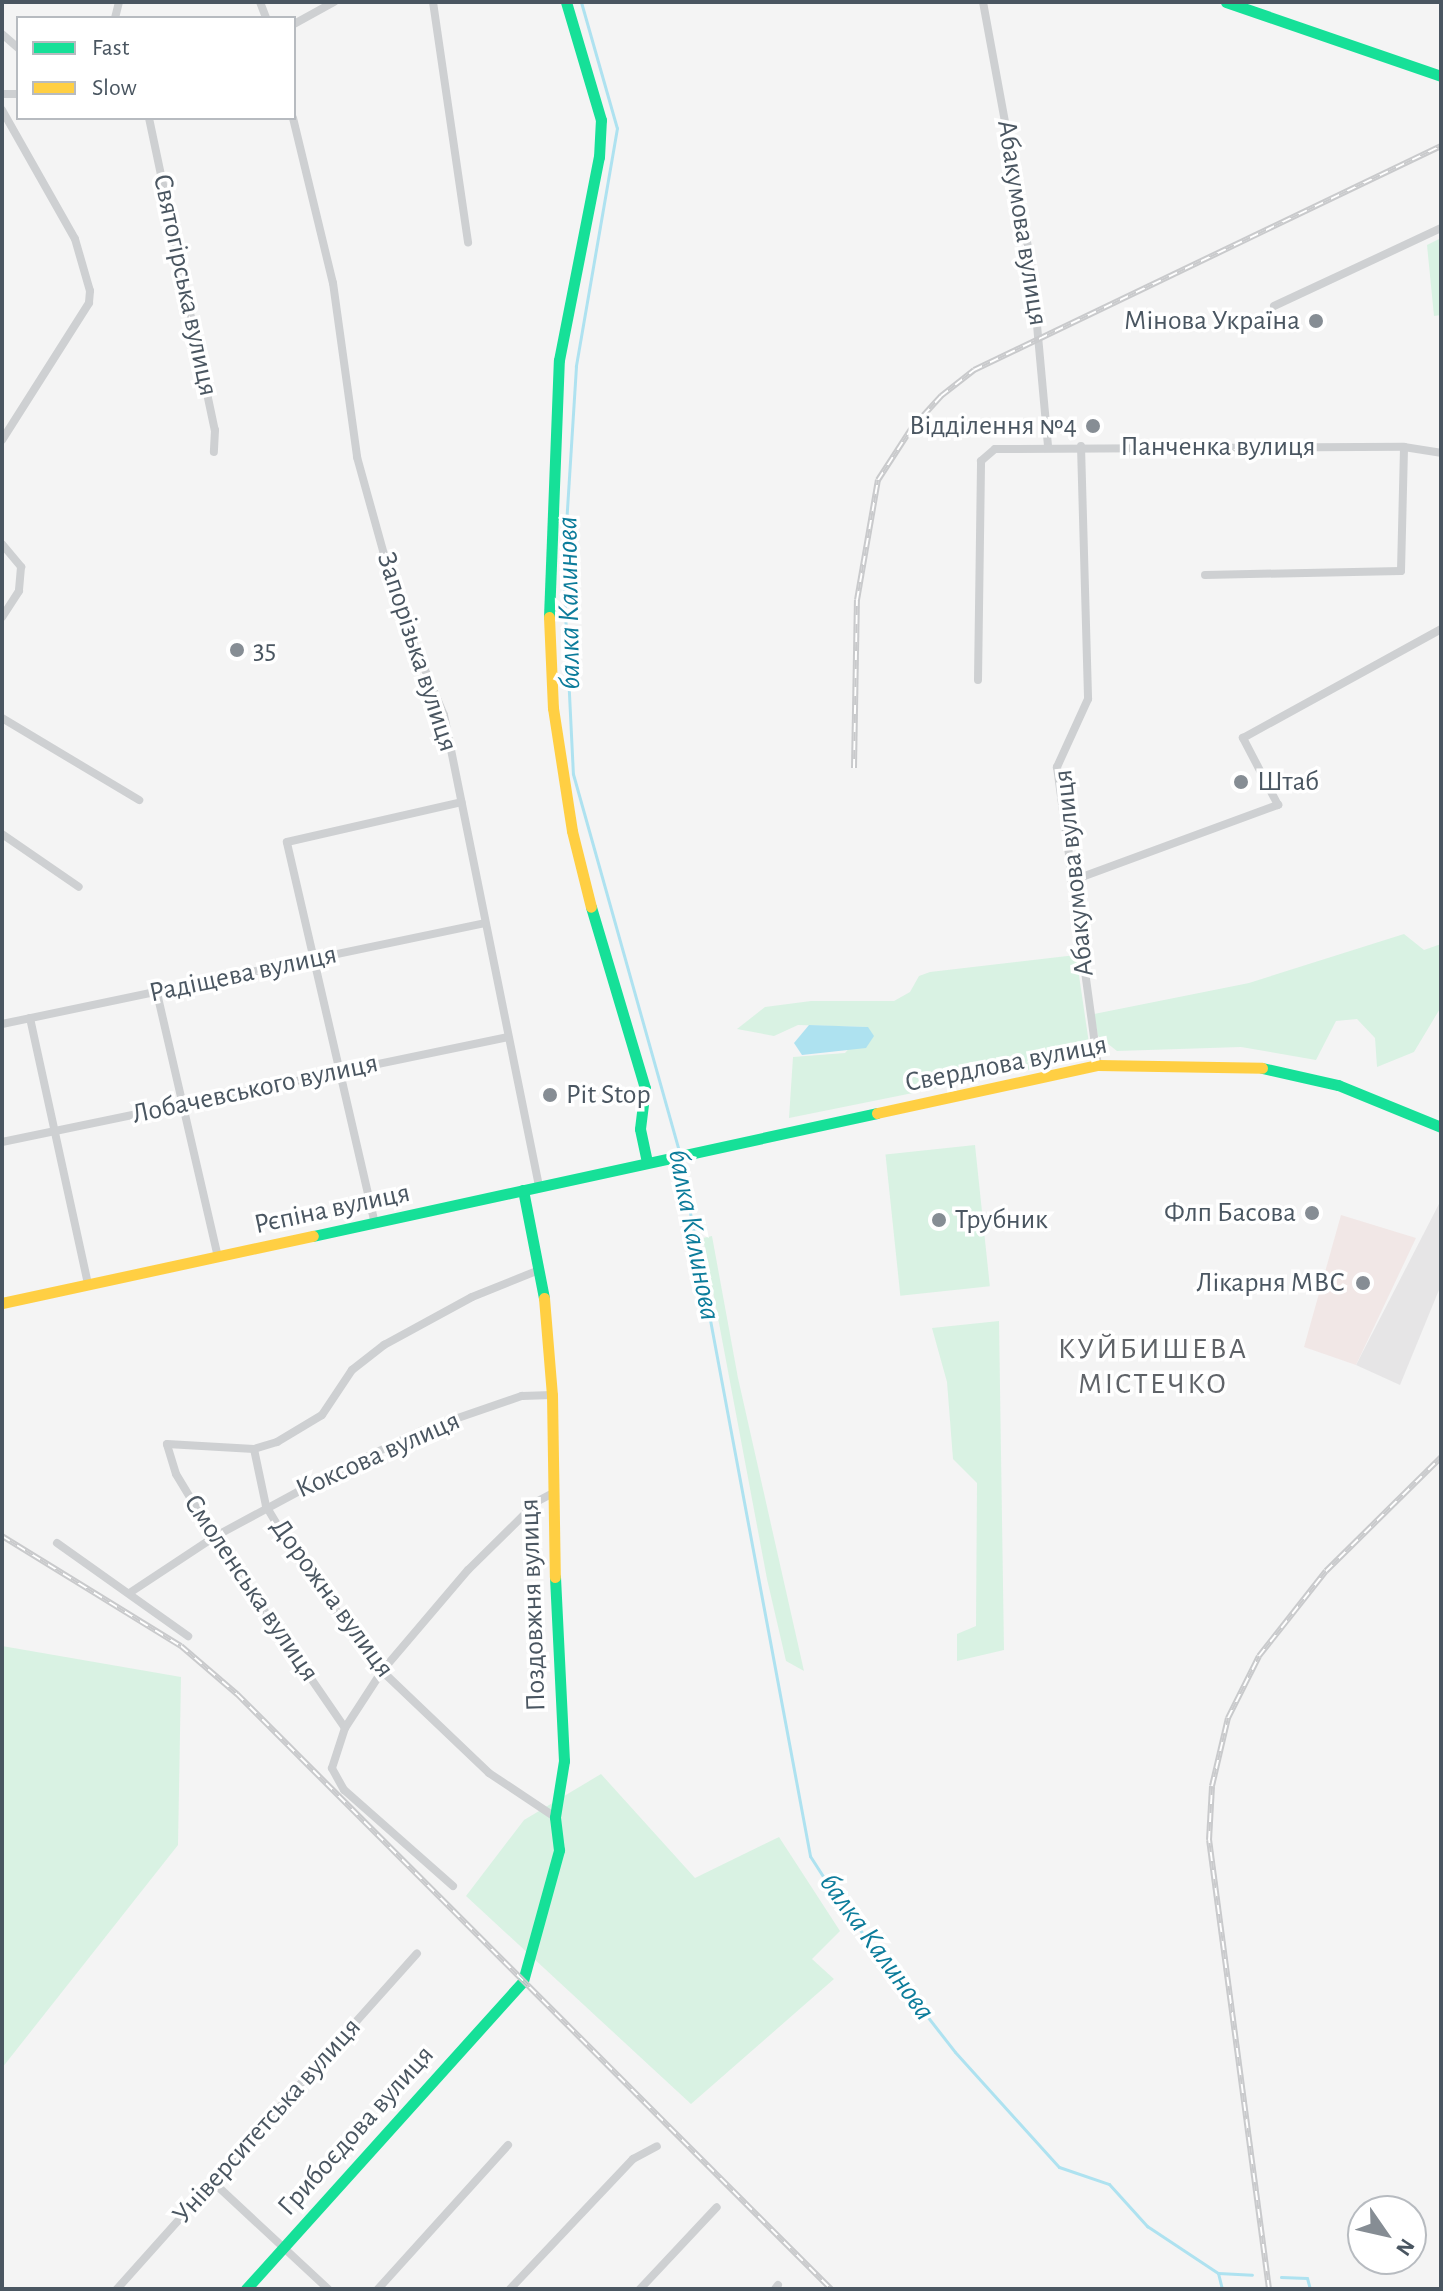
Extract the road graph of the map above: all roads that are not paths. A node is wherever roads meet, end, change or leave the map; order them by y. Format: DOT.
graph roads {
  1 [pos="334,2"];
  2 [pos="433,2"];
  3 [pos="566,2"];
  4 [pos="983,2"];
  5 [pos="1226,2"];
  6 [pos="296,23"];
  7 [pos="1441,76"];
  8 [pos="2,110"];
  9 [pos="149,120"];
  10 [pos="293,120"];
  11 [pos="1441,228"];
  12 [pos="468,242"];
  13 [pos="1274,306"];
  14 [pos="2,440"];
  15 [pos="1048,445"];
  16 [pos="1081,446"];
  17 [pos="1404,447"];
  18 [pos="214,452"];
  19 [pos="1441,453"];
  20 [pos="2,544"];
  21 [pos="1205,575"];
  22 [pos="2,617"];
  23 [pos="1441,629"];
  24 [pos="978,680"];
  25 [pos="2,718"];
  26 [pos="139,800"];
  27 [pos="461,802"];
  28 [pos="2,834"];
  29 [pos="1071,881"];
  30 [pos="79,887"];
  31 [pos="484,923"];
  32 [pos="316,959"];
  33 [pos="157,993"];
  34 [pos="30,1018"];
  35 [pos="2,1024"];
  36 [pos="508,1037"];
  37 [pos="1098,1065"];
  38 [pos="340,1071"];
  39 [pos="181,1105"];
  40 [pos="1441,1127"];
  41 [pos="55,1130"];
  42 [pos="2,1142"];
  43 [pos="670,1155"];
  44 [pos="647,1162"];
  45 [pos="539,1187"];
  46 [pos="523,1190"];
  47 [pos="375,1224"];
  48 [pos="218,1257"];
  49 [pos="539,1270"];
  50 [pos="88,1285"];
  51 [pos="2,1303"];
  52 [pos="552,1395"];
  53 [pos="254,1449"];
  54 [pos="553,1493"];
  55 [pos="266,1506"];
  56 [pos="214,1537"];
  57 [pos="57,1543"];
  58 [pos="131,1592"];
  59 [pos="188,1636"];
  60 [pos="382,1671"];
  61 [pos="345,1728"];
  62 [pos="555,1817"];
  63 [pos="453,1886"];
  64 [pos="417,1953"];
  65 [pos="501,2005"];
  66 [pos="508,2145"];
  67 [pos="657,2146"];
  68 [pos="213,2182"];
  69 [pos="717,2207"];
  70 [pos="283,2248"];
  71 [pos="117,2289"];
  72 [pos="246,2289"];
  73 [pos="328,2289"];
  74 [pos="378,2289"];
  75 [pos="510,2289"];
  76 [pos="640,2289"];
  1 -- 6 [label="street"];
  2 -- 12 [label="street"];
  3 -- 44 [label="street"];
  4 -- 15 [label="street, Абакумова вулиця"];
  5 -- 7 [label="street"];
  8 -- 14 [label="street"];
  9 -- 18 [label="street, Святогірська вулиця"];
  10 -- 27 [label="street, Запорізька вулиця"];
  11 -- 13 [label="street"];
  15 -- 16 [label="street, Панченка вулиця"];
  15 -- 24 [label="street, Панченка вулиця"];
  16 -- 17 [label="street, Панченка вулиця"];
  16 -- 29 [label="street, Абакумова вулиця"];
  17 -- 19 [label="street, Панченка вулиця"];
  17 -- 21 [label="street"];
  20 -- 22 [label="street"];
  23 -- 29 [label="street"];
  25 -- 26 [label="street"];
  27 -- 31 [label="street, Запорізька вулиця"];
  27 -- 32 [label="street"];
  28 -- 30 [label="street"];
  29 -- 37 [label="street, Абакумова вулиця"];
  31 -- 32 [label="street, Радіщева вулиця"];
  31 -- 36 [label="street, Запорізька вулиця"];
  32 -- 33 [label="street, Радіщева вулиця"];
  32 -- 38 [label="street"];
  33 -- 34 [label="street, Радіщева вулиця"];
  33 -- 39 [label="street"];
  34 -- 35 [label="street, Радіщева вулиця"];
  34 -- 41 [label="street"];
  36 -- 38 [label="street, Лобачевського вулиця"];
  36 -- 45 [label="street, Запорізька вулиця"];
  37 -- 40 [label="street, Свердлова вулиця"];
  37 -- 43 [label="street, Свердлова вулиця"];
  38 -- 39 [label="street, Лобачевського вулиця"];
  38 -- 47 [label="street"];
  39 -- 41 [label="street, Лобачевського вулиця"];
  39 -- 48 [label="street"];
  41 -- 42 [label="street, Лобачевського вулиця"];
  41 -- 50 [label="street"];
  43 -- 44 [label="street, Рєпіна вулиця"];
  44 -- 45 [label="street, Рєпіна вулиця"];
  45 -- 46 [label="street, Рєпіна вулиця"];
  46 -- 47 [label="street, Рєпіна вулиця"];
  46 -- 49 [label="street, Поздовжня вулиця"];
  47 -- 48 [label="street, Рєпіна вулиця"];
  48 -- 50 [label="street, Рєпіна вулиця"];
  49 -- 52 [label="street, Поздовжня вулиця"];
  49 -- 53 [label="street"];
  50 -- 51 [label="street, Рєпіна вулиця"];
  52 -- 54 [label="street, Поздовжня вулиця"];
  52 -- 55 [label="street, Коксова вулиця"];
  53 -- 55 [label="street, Дорожна вулиця"];
  53 -- 56 [label="street, Смоленська вулиця"];
  54 -- 60 [label="street"];
  54 -- 62 [label="street, Поздовжня вулиця"];
  55 -- 56 [label="street, Коксова вулиця"];
  55 -- 60 [label="street, Дорожна вулиця"];
  56 -- 58 [label="street, Коксова вулиця"];
  56 -- 61 [label="street, Смоленська вулиця"];
  57 -- 58 [label="street"];
  58 -- 59 [label="street"];
  60 -- 61 [label="street"];
  60 -- 62 [label="street, Дорожна вулиця"];
  61 -- 63 [label="street"];
  62 -- 65 [label="street, Поздовжня вулиця"];
  64 -- 68 [label="street, Університетська вулиця"];
  65 -- 70 [label="street, Грибоєдова вулиця"];
  66 -- 74 [label="street"];
  67 -- 75 [label="street"];
  68 -- 70 [label="street"];
  68 -- 71 [label="street, Університетська вулиця"];
  69 -- 76 [label="street"];
  70 -- 72 [label="street, Грибоєдова вулиця"];
  70 -- 73 [label="street"];
}
